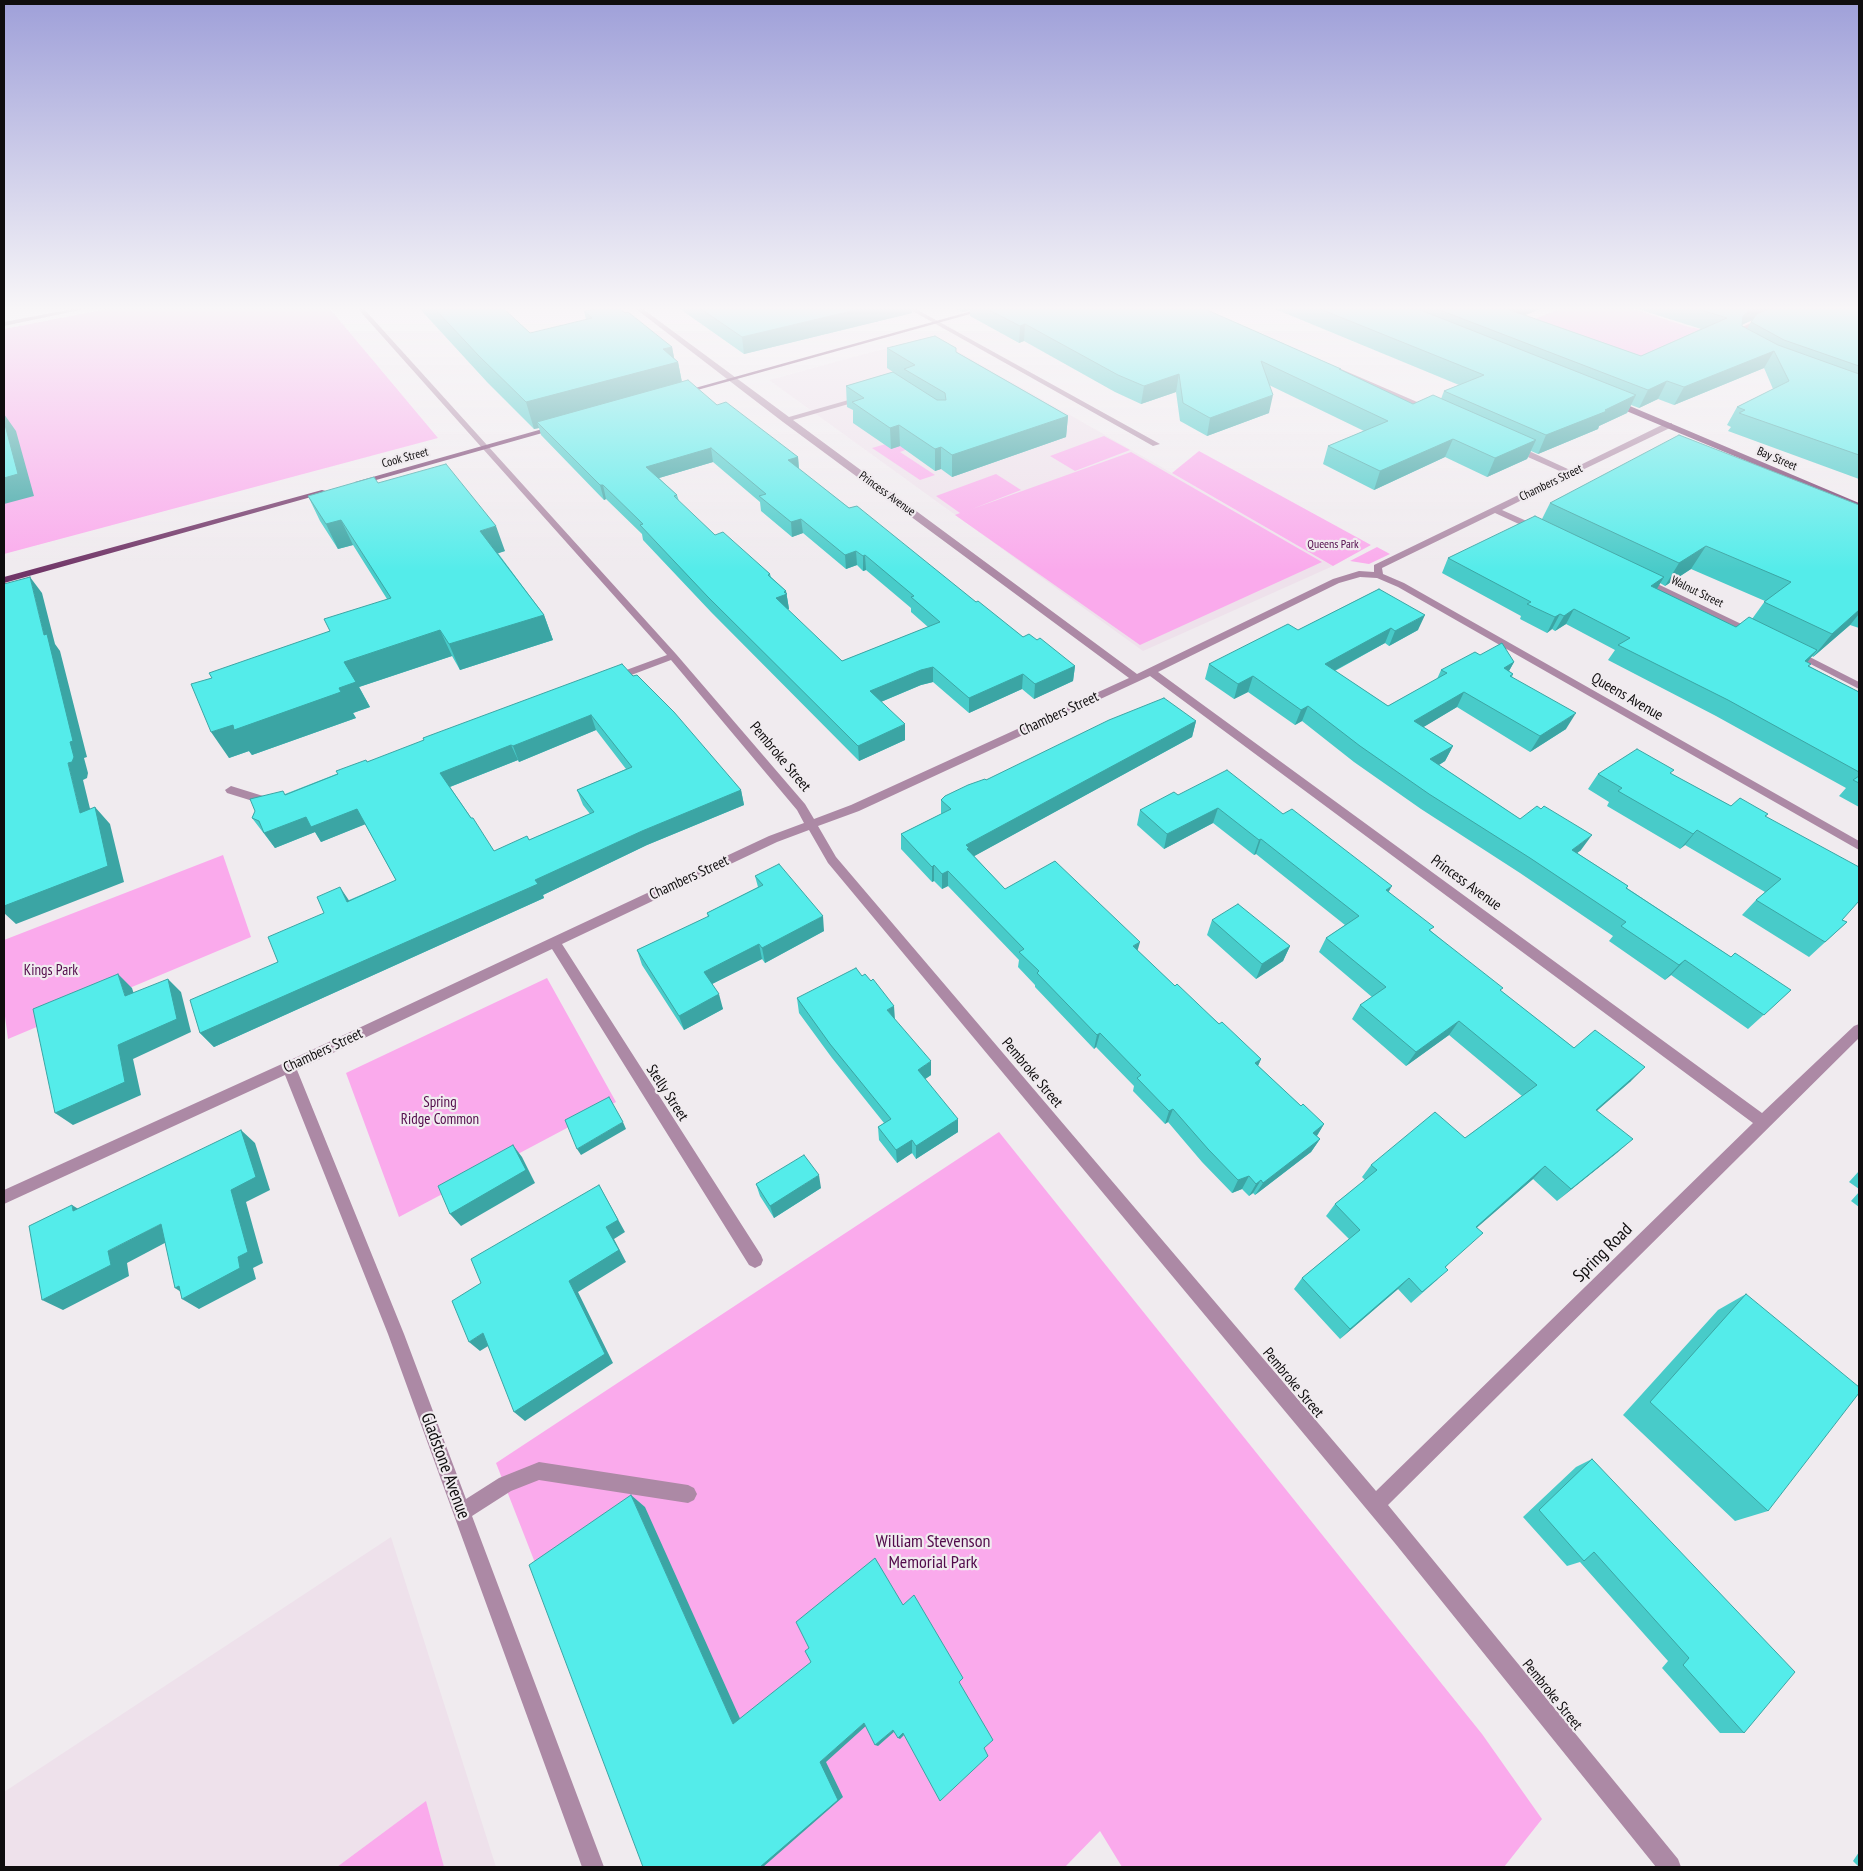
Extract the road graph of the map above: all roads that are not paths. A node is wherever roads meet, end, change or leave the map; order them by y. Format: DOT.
graph roads {
  1 [pos="438,396"];
  2 [pos="754,396"];
  3 [pos="868,396"];
  4 [pos="1070,396"];
  5 [pos="1398,396"];
  6 [pos="1610,401"];
  7 [pos="1436,413"];
  8 [pos="786,420"];
  9 [pos="1669,425"];
  10 [pos="560,426"];
  11 [pos="1156,444"];
  12 [pos="1509,446"];
  13 [pos="484,448"];
  14 [pos="1572,474"];
  15 [pos="350,485"];
  16 [pos="330,490"];
  17 [pos="1859,506"];
  18 [pos="1496,510"];
  19 [pos="1543,532"];
  20 [pos="1379,575"];
  21 [pos="1632,575"];
  22 [pos="4,580"];
  23 [pos="1766,639"];
  24 [pos="1784,648"];
  25 [pos="672,656"];
  26 [pos="1150,671"];
  27 [pos="1135,678"];
  28 [pos="604,682"];
  29 [pos="1859,686"];
  30 [pos="231,790"];
  31 [pos="287,801"];
  32 [pos="812,826"];
  33 [pos="1859,846"];
  34 [pos="554,942"];
  35 [pos="1859,1030"];
  36 [pos="289,1067"];
  37 [pos="1763,1122"];
  38 [pos="4,1197"];
  39 [pos="755,1260"];
  40 [pos="688,1494"];
  41 [pos="1375,1504"];
  42 [pos="462,1512"];
  43 [pos="594,1867"];
  44 [pos="1670,1867"];
  1 -- 13 [label="street, Pembroke Street"];
  2 -- 8 [label="street, Princess Avenue"];
  3 -- 8 [label="street"];
  4 -- 11 [label="street"];
  5 -- 7 [label="street"];
  6 -- 9 [label="main road, Bay Street"];
  8 -- 27 [label="street, Princess Avenue"];
  9 -- 14 [label="street, Chambers Street"];
  9 -- 17 [label="main road, Bay Street"];
  10 -- 13 [label="main road, Cook Street"];
  12 -- 14 [label="street"];
  13 -- 15 [label="main road, Cook Street"];
  13 -- 25 [label="street, Pembroke Street"];
  14 -- 18 [label="street, Chambers Street"];
  16 -- 22 [label="main road"];
  18 -- 19 [label="street"];
  18 -- 20 [label="street, Chambers Street"];
  20 -- 26 [label="street, Chambers Street"];
  20 -- 33 [label="street, Queens Avenue"];
  21 -- 23 [label="street, Walnut Street"];
  24 -- 29 [label="street"];
  25 -- 28 [label="street"];
  25 -- 32 [label="street, Pembroke Street"];
  26 -- 27 [label="street, Chambers Street"];
  26 -- 37 [label="street, Princess Avenue"];
  27 -- 32 [label="street, Chambers Street"];
  30 -- 31 [label="street"];
  32 -- 34 [label="street, Chambers Street"];
  32 -- 41 [label="street, Pembroke Street"];
  34 -- 36 [label="street, Chambers Street"];
  34 -- 39 [label="street, Stelly Street"];
  35 -- 37 [label="street, Spring Road"];
  36 -- 38 [label="street, Chambers Street"];
  36 -- 42 [label="street, Gladstone Avenue"];
  37 -- 41 [label="street, Spring Road"];
  40 -- 42 [label="street"];
  41 -- 44 [label="street, Pembroke Street"];
  42 -- 43 [label="street, Gladstone Avenue"];
}
